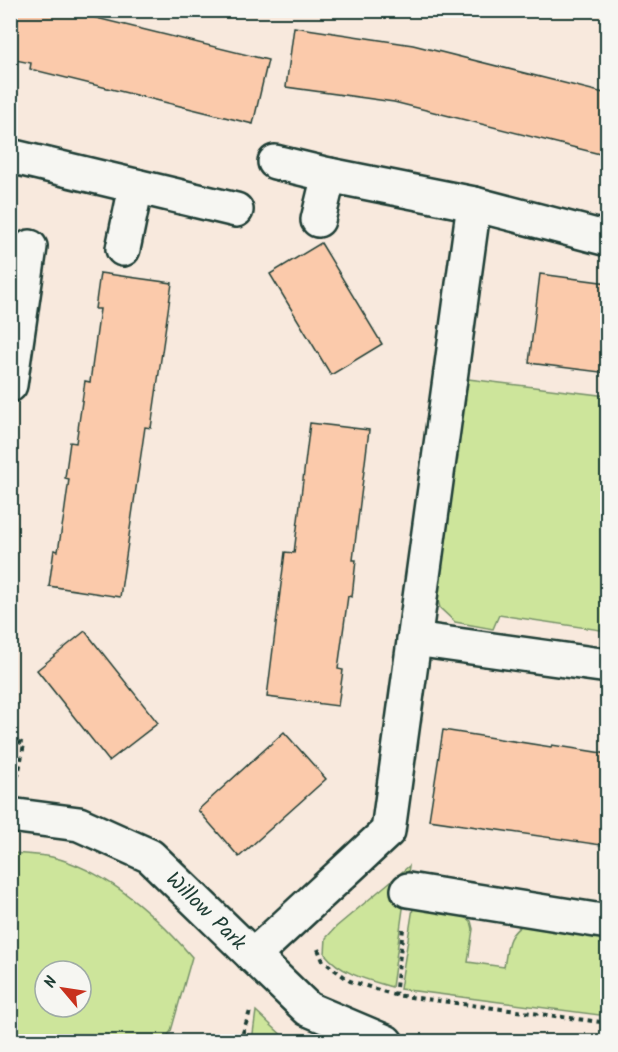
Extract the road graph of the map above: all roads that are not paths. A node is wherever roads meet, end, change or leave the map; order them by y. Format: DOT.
graph roads {
  1 [pos="10,156"];
  2 [pos="275,162"];
  3 [pos="328,176"];
  4 [pos="136,186"];
  5 [pos="474,204"];
  6 [pos="237,210"];
  7 [pos="318,220"];
  8 [pos="608,239"];
  9 [pos="30,247"];
  10 [pos="123,249"];
  11 [pos="10,385"];
  12 [pos="414,639"];
  13 [pos="608,666"];
  14 [pos="10,815"];
  15 [pos="408,890"];
  16 [pos="608,922"];
  17 [pos="253,956"];
  18 [pos="384,1040"];
  1 -- 4 [label="street"];
  2 -- 3 [label="street"];
  3 -- 5 [label="street"];
  3 -- 7 [label="street"];
  4 -- 6 [label="street"];
  4 -- 10 [label="street"];
  5 -- 8 [label="street"];
  5 -- 12 [label="street"];
  9 -- 11 [label="street"];
  12 -- 13 [label="street"];
  12 -- 17 [label="street"];
  14 -- 17 [label="street, Willow Park"];
  15 -- 16 [label="street"];
  17 -- 18 [label="street, Willow Park"];
}
